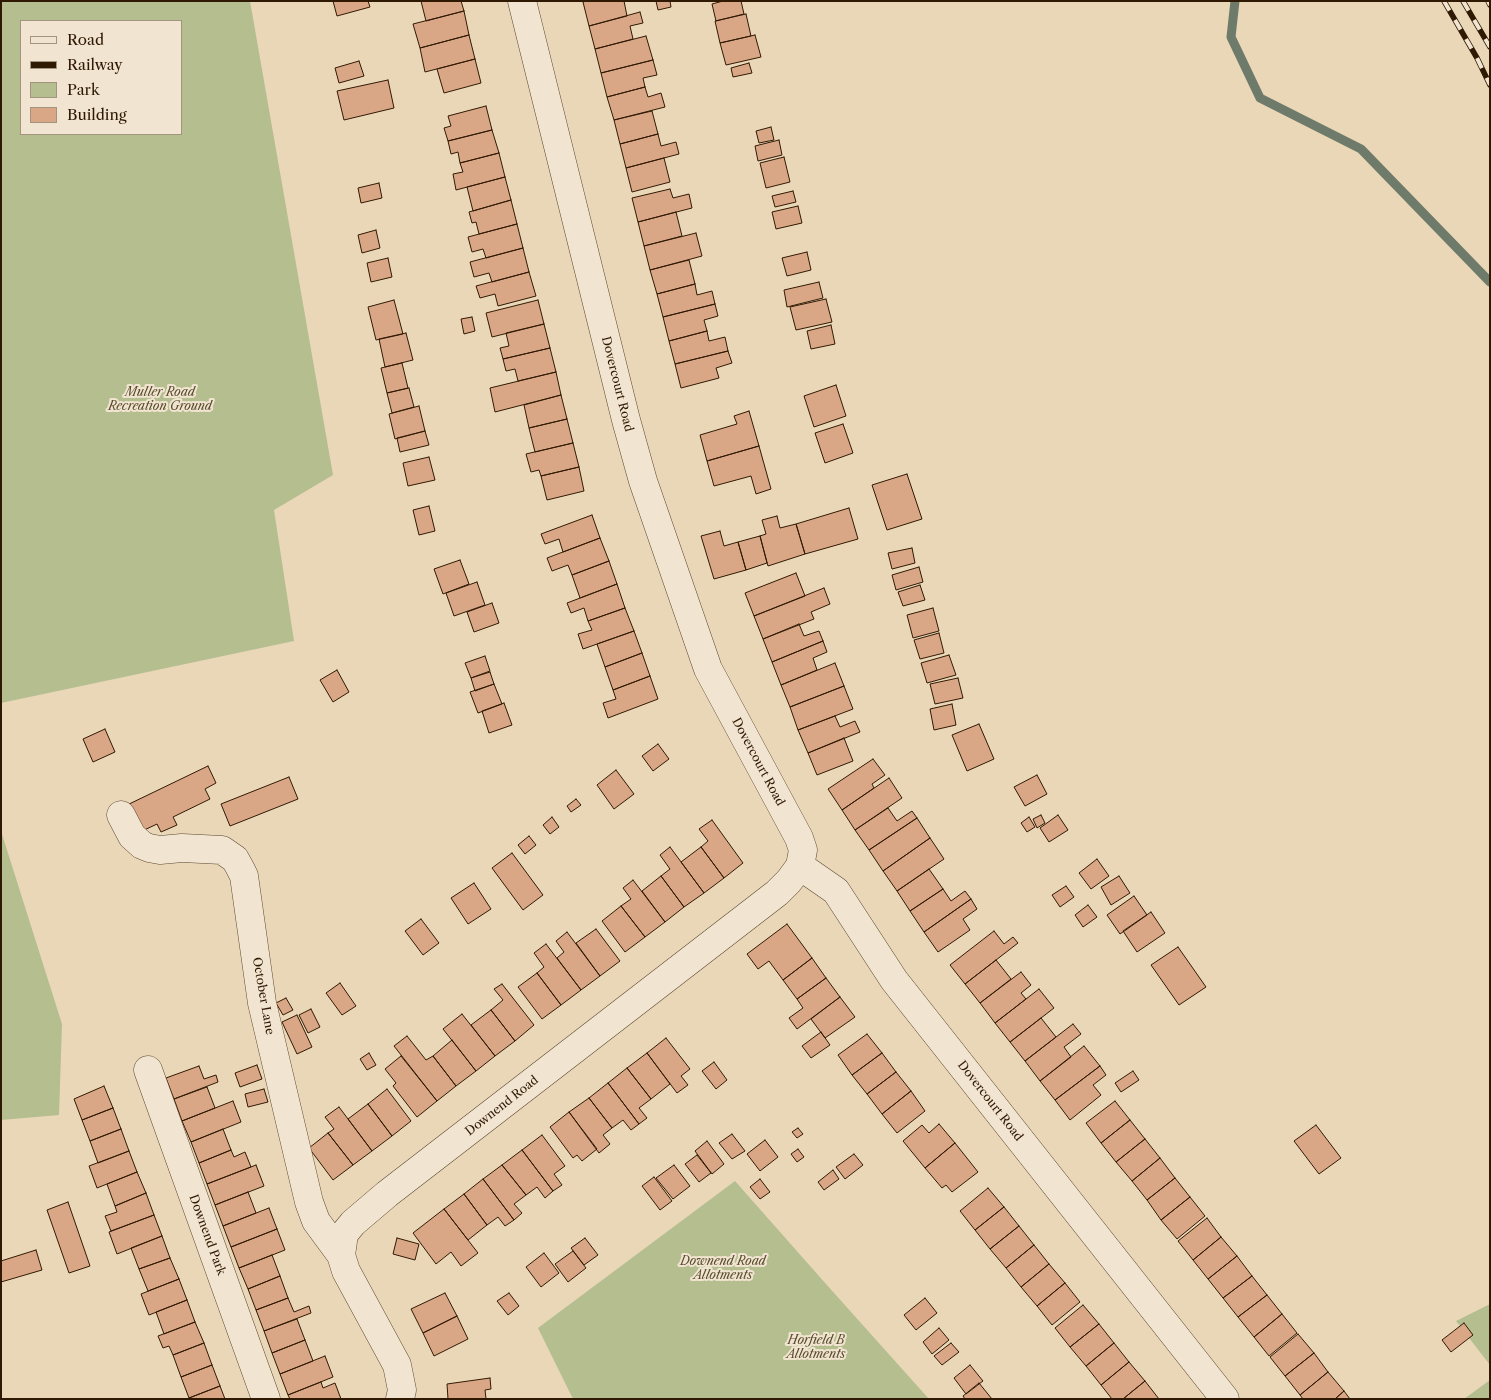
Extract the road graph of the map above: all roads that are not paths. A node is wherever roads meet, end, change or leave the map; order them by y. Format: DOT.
graph roads {
  1 [pos="522,1"];
  2 [pos="121,815"];
  3 [pos="800,866"];
  4 [pos="148,1070"];
  5 [pos="341,1255"];
  6 [pos="266,1399"];
  7 [pos="400,1399"];
  8 [pos="1225,1399"];
  1 -- 3 [label="street, Dovercourt Road"];
  2 -- 5 [label="street, October Lane"];
  3 -- 5 [label="street, Downend Road"];
  3 -- 8 [label="street, Dovercourt Road"];
  4 -- 6 [label="street, Downend Park"];
  5 -- 7 [label="street"];
}
